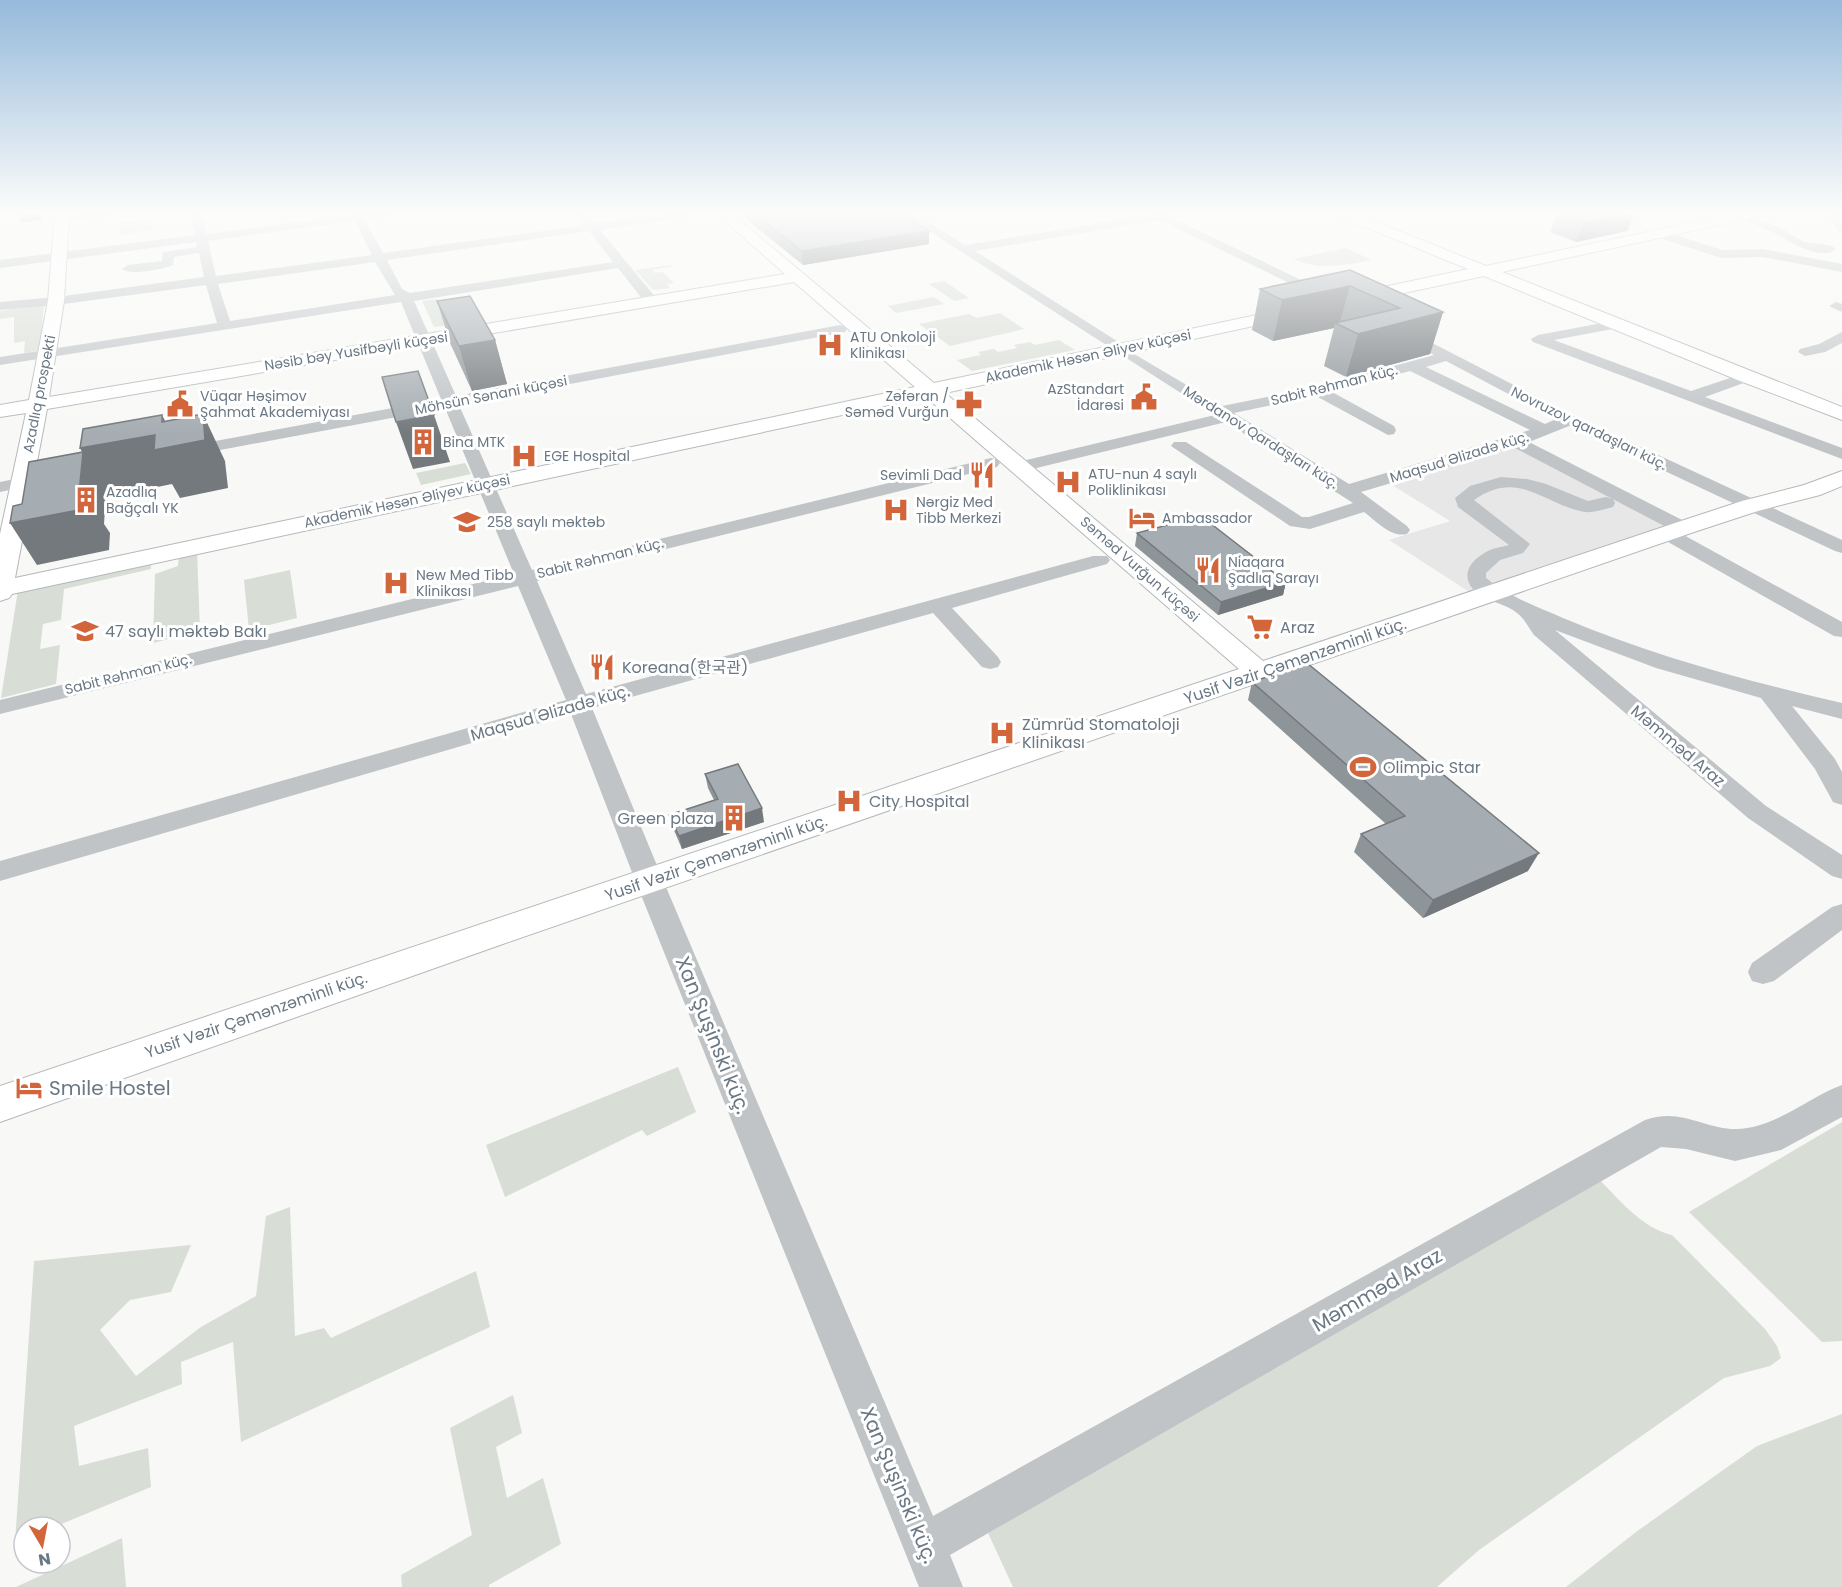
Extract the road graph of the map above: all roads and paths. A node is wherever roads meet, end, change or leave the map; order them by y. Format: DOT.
graph roads {
  1 [pos="57,287"];
  2 [pos="153,287"];
  3 [pos="214,287"];
  4 [pos="395,287"];
  5 [pos="412,287"];
  6 [pos="476,287"];
  7 [pos="640,287"];
  8 [pos="734,287"];
  9 [pos="799,287"];
  10 [pos="801,287"];
  11 [pos="1023,287"];
  12 [pos="1308,287"];
  13 [pos="1396,287"];
  14 [pos="1532,287"];
  15 [pos="1534,287"];
  16 [pos="406,298"];
  17 [pos="1335,300"];
  18 [pos="56,301"];
  19 [pos="652,302"];
  20 [pos="0,306"];
  21 [pos="1360,312"];
  22 [pos="1381,322"];
  23 [pos="1618,324"];
  24 [pos="225,327"];
  25 [pos="840,329"];
  26 [pos="1842,336"];
  27 [pos="423,340"];
  28 [pos="868,346"];
  29 [pos="1115,347"];
  30 [pos="1805,352"];
  31 [pos="1696,353"];
  32 [pos="48,354"];
  33 [pos="1449,356"];
  34 [pos="0,361"];
  35 [pos="1412,366"];
  36 [pos="1747,377"];
  37 [pos="918,389"];
  38 [pos="1318,391"];
  39 [pos="1692,396"];
  40 [pos="450,403"];
  41 [pos="39,405"];
  42 [pos="1842,406"];
  43 [pos="0,411"];
  44 [pos="1223,414"];
  45 [pos="1842,414"];
  46 [pos="1570,420"];
  47 [pos="1388,430"];
  48 [pos="1544,430"];
  49 [pos="1515,441"];
  50 [pos="1180,446"];
  51 [pos="1842,454"];
  52 [pos="162,456"];
  53 [pos="991,463"];
  54 [pos="1020,467"];
  55 [pos="56,476"];
  56 [pos="1842,478"];
  57 [pos="485,480"];
  58 [pos="10,485"];
  59 [pos="1347,490"];
  60 [pos="1606,503"];
  61 [pos="1367,505"];
  62 [pos="1750,506"];
  63 [pos="1400,530"];
  64 [pos="1676,531"];
  65 [pos="1842,547"];
  66 [pos="1100,560"];
  67 [pos="524,576"];
  68 [pos="7,582"];
  69 [pos="1494,594"];
  70 [pos="938,605"];
  71 [pos="1526,610"];
  72 [pos="1842,631"];
  73 [pos="990,662"];
  74 [pos="1249,676"];
  75 [pos="1770,694"];
  76 [pos="579,704"];
  77 [pos="0,707"];
  78 [pos="1842,711"];
  79 [pos="1842,796"];
  80 [pos="1842,869"];
  81 [pos="0,871"];
  82 [pos="649,880"];
  83 [pos="1842,915"];
  84 [pos="1763,972"];
  85 [pos="1842,1100"];
  86 [pos="0,1104"];
  87 [pos="924,1545"];
  88 [pos="941,1587"];
  1 -- 18 [label="main road, Azadlıq prospekti"];
  2 -- 18 [label="street"];
  3 -- 24 [label="street"];
  4 -- 16 [label="street, Xan Şuşinski küç."];
  5 -- 16 [label="street"];
  6 -- 16 [label="street"];
  7 -- 19 [label="street"];
  8 -- 19 [label="main road, Nəsib bəy Yusifbəyli küçəsi"];
  9 -- 25 [label="main road, Səməd Vurğun küçəsi"];
  10 -- 28 [label="main road, Səməd Vurğun küçəsi"];
  11 -- 29 [label="street, Mərdanov Qardaşları küç."];
  12 -- 17 [label="street"];
  13 -- 17 [label="main road, Akademik Həsən Əliyev küçəsi"];
  14 -- 23 [label="main road"];
  15 -- 31 [label="main road"];
  16 -- 24 [label="street"];
  16 -- 27 [label="street, Xan Şuşinski küç."];
  17 -- 21 [label="street"];
  17 -- 29 [label="main road, Akademik Həsən Əliyev küçəsi"];
  18 -- 20 [label="street"];
  18 -- 32 [label="main road, Azadlıq prospekti"];
  19 -- 27 [label="main road, Nəsib bəy Yusifbəyli küçəsi"];
  22 -- 33 [label="street, Novruzov qardaşları küç."];
  23 -- 31 [label="main road"];
  23 -- 39 [label="street"];
  24 -- 32 [label="street"];
  25 -- 28 [label="main road, Səməd Vurğun küçəsi"];
  25 -- 40 [label="street, Möhsün Sənani küçəsi"];
  26 -- 30 [label="street"];
  27 -- 40 [label="street, Xan Şuşinski küç."];
  27 -- 41 [label="main road, Nəsib bəy Yusifbəyli küçəsi"];
  28 -- 37 [label="main road, Səməd Vurğun küçəsi"];
  29 -- 37 [label="main road, Akademik Həsən Əliyev küçəsi"];
  29 -- 44 [label="street, Mərdanov Qardaşları küç."];
  31 -- 36 [label="main road"];
  31 -- 42 [label="main road"];
  32 -- 34 [label="street"];
  32 -- 41 [label="main road, Azadlıq prospekti"];
  33 -- 35 [label="street, Sabit Rəhman küç."];
  33 -- 46 [label="street, Novruzov qardaşları küç."];
  35 -- 38 [label="street, Sabit Rəhman küç."];
  35 -- 48 [label="street"];
  36 -- 39 [label="street"];
  36 -- 45 [label="main road"];
  37 -- 53 [label="main road, Səməd Vurğun küçəsi"];
  37 -- 54 [label="main road, Səməd Vurğun küçəsi"];
  37 -- 57 [label="main road, Akademik Həsən Əliyev küçəsi"];
  38 -- 44 [label="street, Sabit Rəhman küç."];
  38 -- 47 [label="street"];
  39 -- 51 [label="street"];
  40 -- 52 [label="street, Möhsün Sənani küçəsi"];
  40 -- 57 [label="street, Xan Şuşinski küç."];
  41 -- 43 [label="main road, Nəsib bəy Yusifbəyli küçəsi"];
  41 -- 58 [label="main road, Azadlıq prospekti"];
  44 -- 54 [label="street, Sabit Rəhman küç."];
  44 -- 59 [label="street, Mərdanov Qardaşları küç."];
  46 -- 48 [label="street, Maqsud Əlizadə küç."];
  46 -- 62 [label="street, Novruzov qardaşları küç."];
  48 -- 49 [label="street, Maqsud Əlizadə küç."];
  49 -- 59 [label="street, Maqsud Əlizadə küç."];
  49 -- 64 [label="street"];
  50 -- 61 [label="street"];
  53 -- 66 [label="main road, Səməd Vurğun küçəsi"];
  53 -- 67 [label="street, Sabit Rəhman küç."];
  54 -- 74 [label="main road, Səməd Vurğun küçəsi"];
  55 -- 58 [label="street"];
  56 -- 62 [label="main road, Yusif Vəzir Çəmənzəminli küç."];
  57 -- 67 [label="street, Xan Şuşinski küç."];
  57 -- 68 [label="main road, Akademik Həsən Əliyev küçəsi"];
  58 -- 68 [label="main road, Azadlıq prospekti"];
  59 -- 61 [label="street, Mərdanov Qardaşları küç."];
  60 -- 69 [label="street"];
  61 -- 63 [label="street, Mərdanov Qardaşları küç."];
  62 -- 64 [label="main road, Yusif Vəzir Çəmənzəminli küç."];
  62 -- 65 [label="street, Novruzov qardaşları küç."];
  64 -- 69 [label="main road, Yusif Vəzir Çəmənzəminli küç."];
  64 -- 72 [label="street"];
  66 -- 70 [label="street, Maqsud Əlizadə küç."];
  66 -- 74 [label="main road, Səməd Vurğun küçəsi"];
  67 -- 76 [label="street, Xan Şuşinski küç."];
  67 -- 77 [label="street, Sabit Rəhman küç."];
  69 -- 71 [label="street"];
  69 -- 74 [label="main road, Yusif Vəzir Çəmənzəminli küç."];
  70 -- 73 [label="street"];
  70 -- 76 [label="street, Maqsud Əlizadə küç."];
  71 -- 75 [label="street"];
  71 -- 80 [label="street, Məmməd Araz"];
  74 -- 82 [label="main road, Yusif Vəzir Çəmənzəminli küç."];
  75 -- 78 [label="street"];
  75 -- 79 [label="street"];
  76 -- 81 [label="street, Maqsud Əlizadə küç."];
  76 -- 82 [label="street, Xan Şuşinski küç."];
  82 -- 86 [label="main road, Yusif Vəzir Çəmənzəminli küç."];
  82 -- 87 [label="street, Xan Şuşinski küç."];
  83 -- 84 [label="street"];
  85 -- 87 [label="street, Məmməd Araz"];
  87 -- 88 [label="street, Xan Şuşinski küç."];
}
